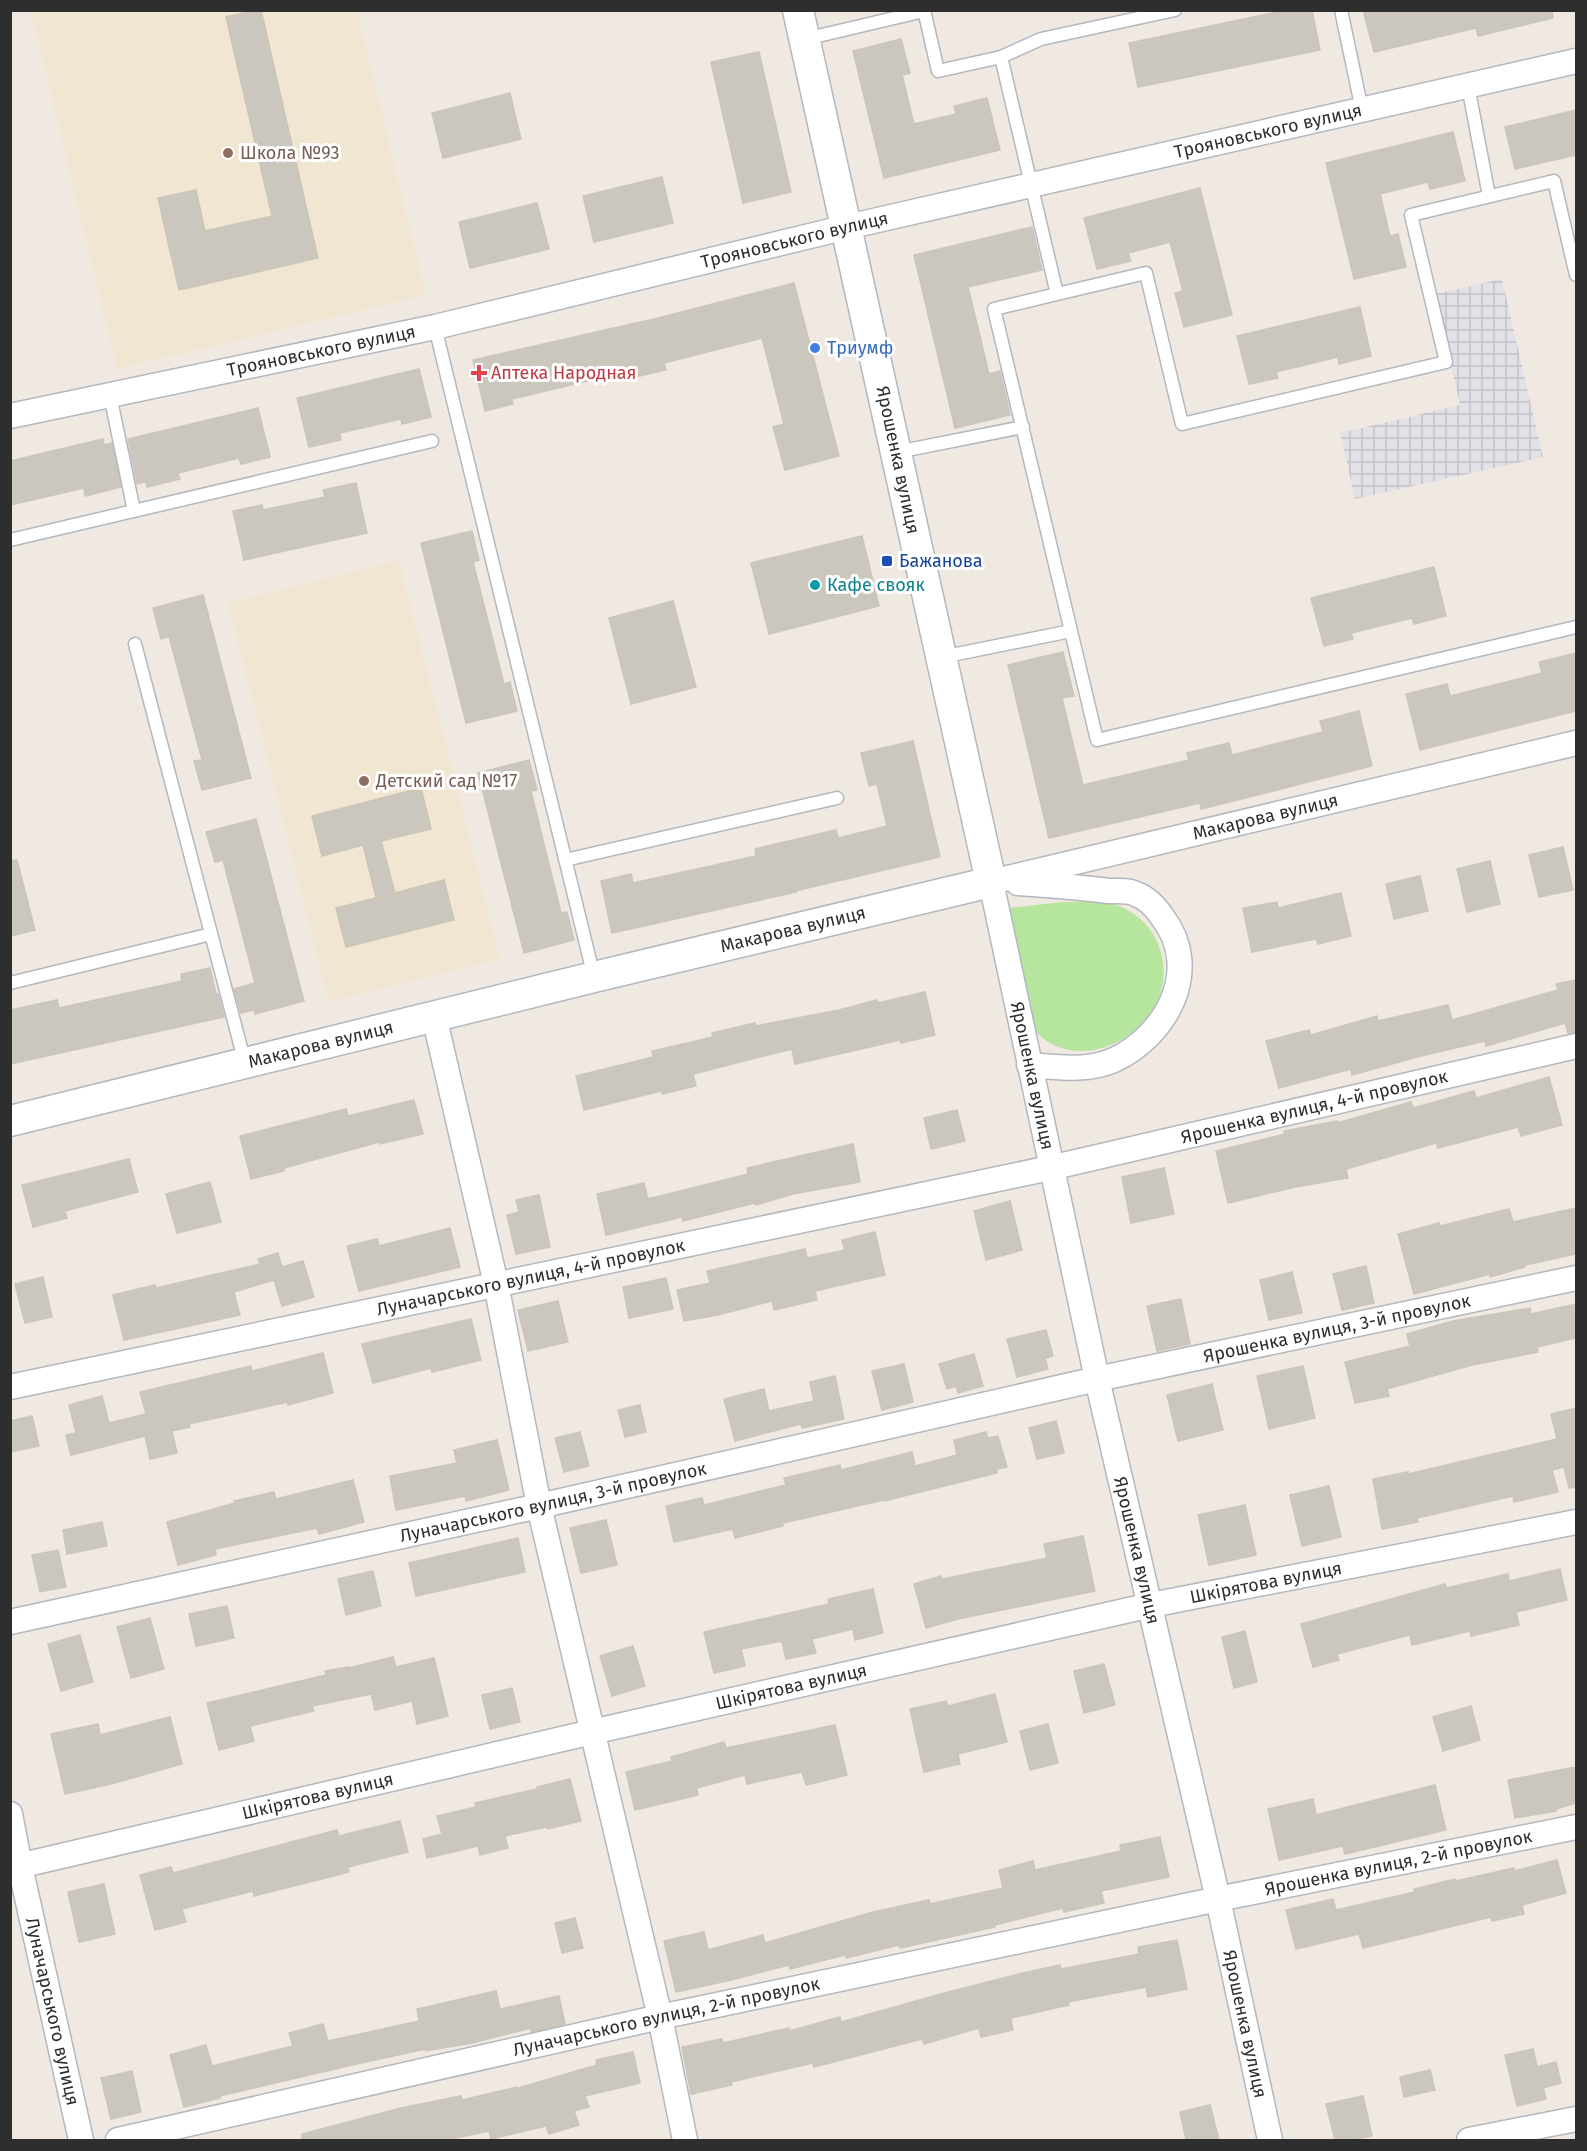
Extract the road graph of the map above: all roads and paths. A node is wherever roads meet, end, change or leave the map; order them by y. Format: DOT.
graph roads {
  1 [pos="1175,10"];
  2 [pos="1341,10"];
  3 [pos="924,11"];
  4 [pos="801,25"];
  5 [pos="1000,57"];
  6 [pos="1576,61"];
  7 [pos="1468,86"];
  8 [pos="1362,110"];
  9 [pos="1031,185"];
  10 [pos="1489,196"];
  11 [pos="847,227"];
  12 [pos="1576,275"];
  13 [pos="1057,294"];
  14 [pos="435,327"];
  15 [pos="110,395"];
  16 [pos="10,416"];
  17 [pos="1023,427"];
  18 [pos="432,441"];
  19 [pos="897,452"];
  20 [pos="134,511"];
  21 [pos="10,540"];
  22 [pos="1576,627"];
  23 [pos="1071,631"];
  24 [pos="135,644"];
  25 [pos="942,657"];
  26 [pos="1576,743"];
  27 [pos="837,798"];
  28 [pos="565,860"];
  29 [pos="991,882"];
  30 [pos="211,934"];
  31 [pos="594,977"];
  32 [pos="10,982"];
  33 [pos="434,1016"];
  34 [pos="1576,1046"];
  35 [pos="245,1063"];
  36 [pos="1029,1065"];
  37 [pos="10,1121"];
  38 [pos="1050,1168"];
  39 [pos="1576,1278"];
  40 [pos="496,1284"];
  41 [pos="1096,1379"];
  42 [pos="10,1387"];
  43 [pos="539,1506"];
  44 [pos="1576,1522"];
  45 [pos="1151,1605"];
  46 [pos="10,1622"];
  47 [pos="592,1732"];
  48 [pos="10,1814"];
  49 [pos="1576,1827"];
  50 [pos="15,1867"];
  51 [pos="1218,1899"];
  52 [pos="660,2017"];
  53 [pos="1576,2119"];
  54 [pos="81,2140"];
  55 [pos="118,2140"];
  56 [pos="685,2140"];
  57 [pos="1270,2140"];
  58 [pos="1469,2140"];
  1 -- 5 [label="lane"];
  2 -- 8 [label="lane"];
  3 -- 4 [label="lane"];
  3 -- 5 [label="lane"];
  4 -- 11 [label="street, Ярошенка вулиця"];
  5 -- 9 [label="lane"];
  6 -- 7 [label="street, Трояновського вулиця"];
  7 -- 8 [label="street, Трояновського вулиця"];
  7 -- 10 [label="lane"];
  8 -- 9 [label="street, Трояновського вулиця"];
  9 -- 11 [label="street, Трояновського вулиця"];
  9 -- 13 [label="lane"];
  10 -- 12 [label="lane"];
  10 -- 13 [label="lane"];
  11 -- 14 [label="street, Трояновського вулиця"];
  11 -- 19 [label="street, Ярошенка вулиця"];
  13 -- 17 [label="lane"];
  14 -- 15 [label="street, Трояновського вулиця"];
  14 -- 28 [label="lane"];
  15 -- 16 [label="street, Трояновського вулиця"];
  15 -- 20 [label="lane"];
  17 -- 19 [label="lane"];
  17 -- 23 [label="lane"];
  18 -- 20 [label="lane"];
  19 -- 25 [label="street, Ярошенка вулиця"];
  20 -- 21 [label="lane"];
  22 -- 23 [label="lane"];
  23 -- 25 [label="lane"];
  24 -- 30 [label="lane"];
  25 -- 29 [label="street, Ярошенка вулиця"];
  26 -- 29 [label="street, Макарова вулиця"];
  27 -- 28 [label="lane"];
  28 -- 31 [label="lane"];
  29 -- 31 [label="street, Макарова вулиця"];
  29 -- 36 [label="street, Ярошенка вулиця"];
  29 -- 36 [label="street"];
  30 -- 32 [label="lane"];
  30 -- 35 [label="lane"];
  31 -- 33 [label="street, Макарова вулиця"];
  33 -- 35 [label="street, Макарова вулиця"];
  33 -- 40 [label="street"];
  34 -- 38 [label="street, Ярошенка вулиця, 4-й провулок"];
  35 -- 37 [label="street, Макарова вулиця"];
  36 -- 38 [label="street, Ярошенка вулиця"];
  38 -- 40 [label="street, Луначарського вулиця, 4-й провулок"];
  38 -- 41 [label="street, Ярошенка вулиця"];
  39 -- 41 [label="street, Ярошенка вулиця, 3-й провулок"];
  40 -- 42 [label="street, Луначарського вулиця, 4-й провулок"];
  40 -- 43 [label="street"];
  41 -- 43 [label="street, Луначарського вулиця, 3-й провулок"];
  41 -- 45 [label="street, Ярошенка вулиця"];
  43 -- 46 [label="street, Луначарського вулиця, 3-й провулок"];
  43 -- 47 [label="street"];
  44 -- 45 [label="street, Шкірятова вулиця"];
  45 -- 47 [label="street, Шкірятова вулиця"];
  45 -- 51 [label="street, Ярошенка вулиця"];
  47 -- 50 [label="street, Шкірятова вулиця"];
  47 -- 52 [label="street"];
  48 -- 50 [label="street, Луначарського вулиця"];
  49 -- 51 [label="street, Ярошенка вулиця, 2-й провулок"];
  50 -- 54 [label="street, Луначарського вулиця"];
  51 -- 52 [label="street, Луначарського вулиця, 2-й провулок"];
  51 -- 57 [label="street, Ярошенка вулиця"];
  52 -- 55 [label="street, Луначарського вулиця, 2-й провулок"];
  52 -- 56 [label="street"];
  53 -- 58 [label="street"];
}
